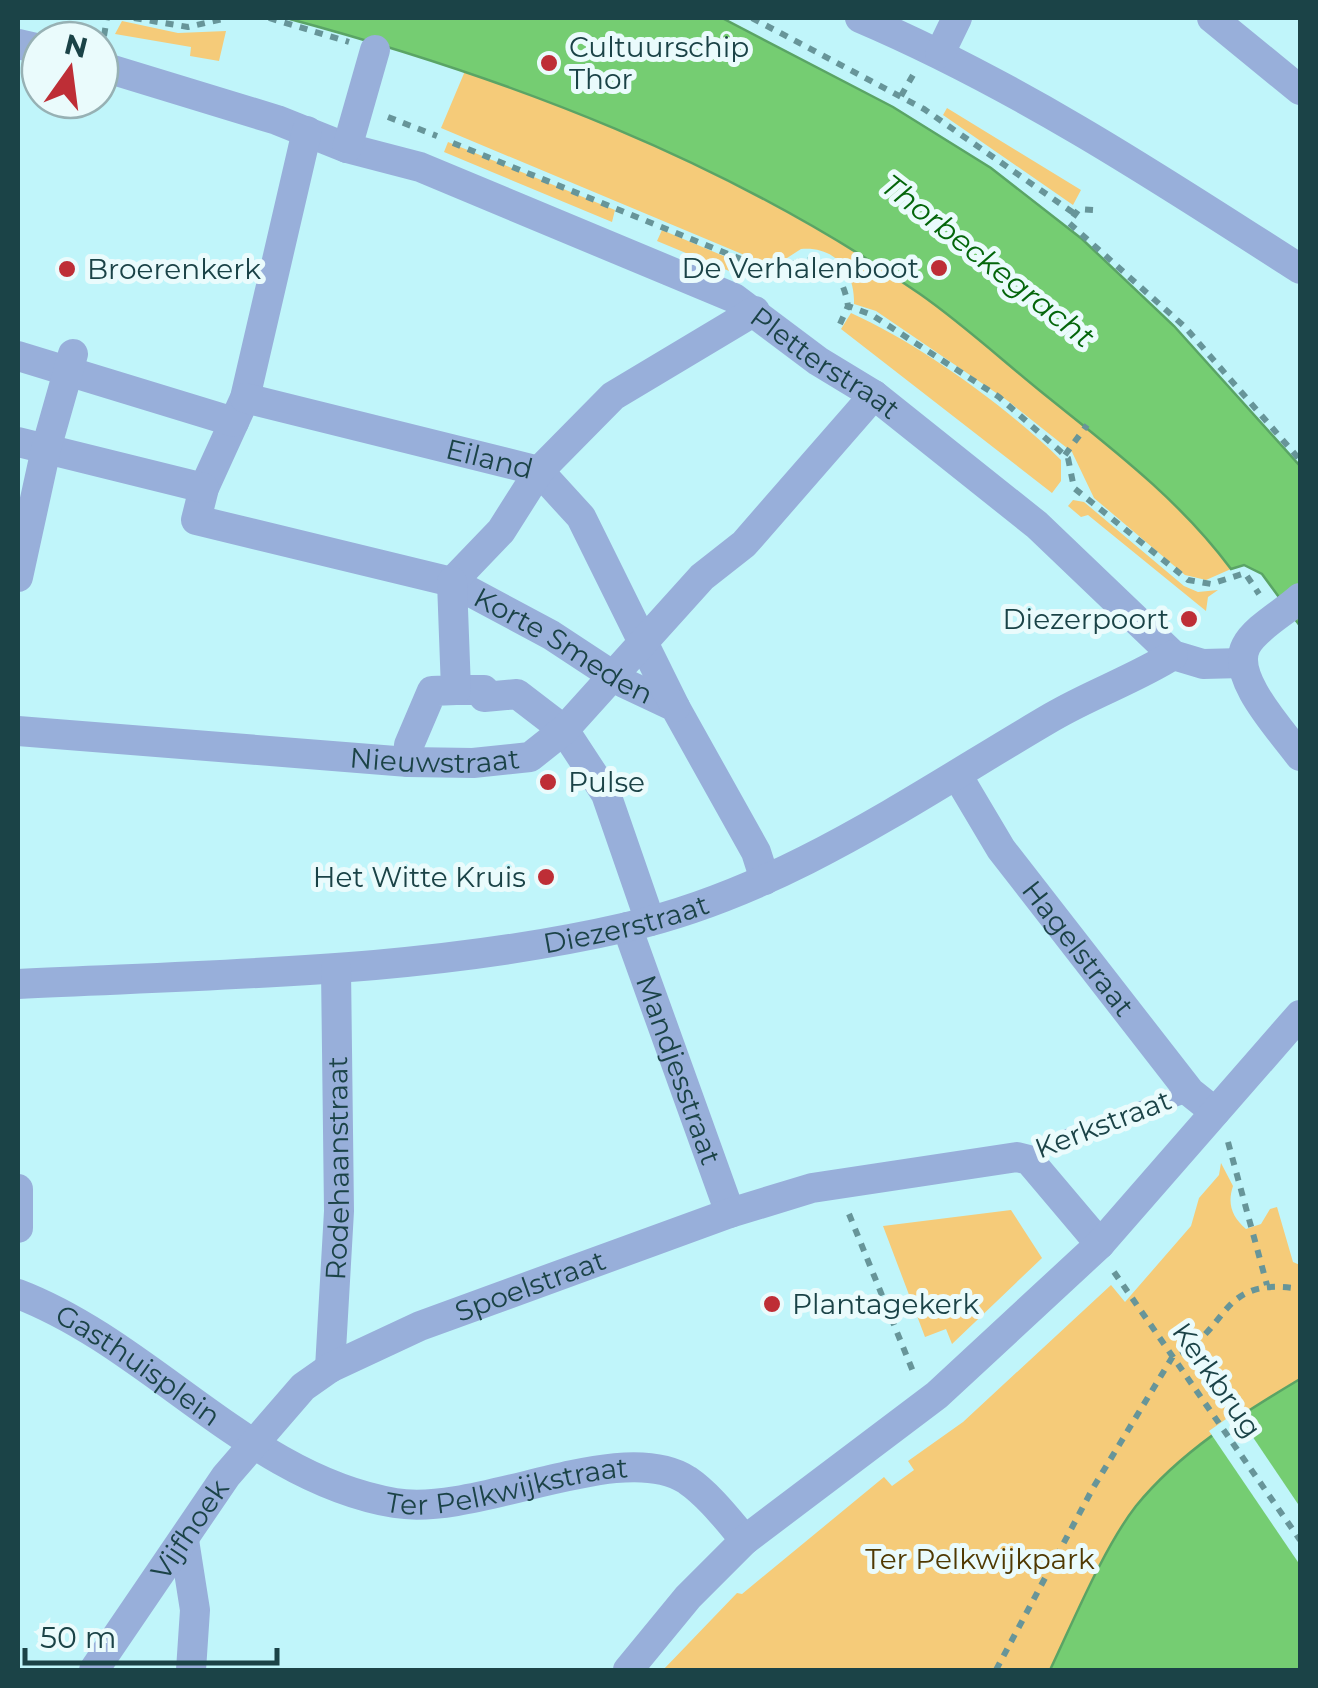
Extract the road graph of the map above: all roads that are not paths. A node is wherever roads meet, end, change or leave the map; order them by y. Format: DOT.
graph roads {
  1 [pos="860,18"];
  2 [pos="956,18"];
  3 [pos="1212,18"];
  4 [pos="375,50"];
  5 [pos="940,53"];
  6 [pos="120,72"];
  7 [pos="1300,90"];
  8 [pos="307,131"];
  9 [pos="347,148"];
  10 [pos="1300,269"];
  11 [pos="755,311"];
  12 [pos="18,356"];
  13 [pos="71,362"];
  14 [pos="874,395"];
  15 [pos="240,410"];
  16 [pos="32,446"];
  17 [pos="538,471"];
  18 [pos="204,488"];
  19 [pos="19,560"];
  20 [pos="452,582"];
  21 [pos="1300,598"];
  22 [pos="642,641"];
  23 [pos="1173,655"];
  24 [pos="1242,664"];
  25 [pos="612,674"];
  26 [pos="456,690"];
  27 [pos="674,707"];
  28 [pos="564,730"];
  29 [pos="18,732"];
  30 [pos="1300,756"];
  31 [pos="408,762"];
  32 [pos="957,775"];
  33 [pos="765,880"];
  34 [pos="639,924"];
  35 [pos="336,969"];
  36 [pos="18,984"];
  37 [pos="1300,1015"];
  38 [pos="1190,1092"];
  39 [pos="1215,1112"];
  40 [pos="1031,1152"];
  41 [pos="838,1184"];
  42 [pos="18,1189"];
  43 [pos="730,1213"];
  44 [pos="18,1228"];
  45 [pos="1100,1244"];
  46 [pos="18,1294"];
  47 [pos="330,1368"];
  48 [pos="254,1441"];
  49 [pos="184,1540"];
  50 [pos="746,1540"];
  51 [pos="94,1670"];
  52 [pos="191,1670"];
  53 [pos="628,1670"];
  1 -- 5 [label="street"];
  2 -- 5 [label="street"];
  3 -- 7 [label="street"];
  4 -- 9 [label="street"];
  5 -- 10 [label="street"];
  6 -- 8 [label="street, Pletterstraat"];
  8 -- 9 [label="street, Pletterstraat"];
  8 -- 15 [label="street"];
  9 -- 11 [label="street, Pletterstraat"];
  11 -- 14 [label="street, Pletterstraat"];
  11 -- 17 [label="street"];
  12 -- 13 [label="street, Eiland"];
  13 -- 15 [label="street, Eiland"];
  13 -- 16 [label="street"];
  14 -- 22 [label="street, Nieuwstraat"];
  14 -- 23 [label="street, Pletterstraat"];
  15 -- 17 [label="street, Eiland"];
  15 -- 18 [label="street"];
  16 -- 18 [label="street"];
  16 -- 19 [label="street"];
  17 -- 20 [label="street"];
  17 -- 22 [label="street, Eiland"];
  18 -- 20 [label="street, Korte Smeden"];
  20 -- 25 [label="street, Korte Smeden"];
  20 -- 26 [label="street"];
  21 -- 24 [label="street"];
  22 -- 25 [label="street, Nieuwstraat"];
  22 -- 27 [label="street, Korte Smeden"];
  23 -- 24 [label="street"];
  23 -- 32 [label="street, Diezerstraat"];
  24 -- 30 [label="street"];
  25 -- 27 [label="street, Korte Smeden"];
  25 -- 28 [label="street, Nieuwstraat"];
  26 -- 28 [label="street, Mandjesstraat"];
  26 -- 31 [label="street"];
  27 -- 33 [label="street, Korte Smeden"];
  28 -- 31 [label="street, Nieuwstraat"];
  28 -- 34 [label="street, Mandjesstraat"];
  29 -- 31 [label="street, Nieuwstraat"];
  32 -- 33 [label="street, Diezerstraat"];
  32 -- 38 [label="street, Hagelstraat"];
  33 -- 34 [label="street, Diezerstraat"];
  34 -- 35 [label="street, Diezerstraat"];
  34 -- 43 [label="street, Mandjesstraat"];
  35 -- 36 [label="street, Diezerstraat"];
  35 -- 47 [label="street, Rodehaanstraat"];
  37 -- 39 [label="street, Kerkstraat"];
  38 -- 39 [label="street, Hagelstraat"];
  38 -- 40 [label="lane, Kerkstraat"];
  39 -- 45 [label="street"];
  40 -- 41 [label="street, Kerkstraat"];
  40 -- 45 [label="street, Kerkstraat"];
  41 -- 43 [label="street, Spoelstraat"];
  42 -- 44 [label="street"];
  43 -- 47 [label="street, Spoelstraat"];
  45 -- 50 [label="street"];
  46 -- 48 [label="street, Gasthuisplein"];
  47 -- 48 [label="street, Spoelstraat"];
  48 -- 49 [label="street, Vijfhoek"];
  48 -- 50 [label="street, Ter Pelkwijkstraat"];
  49 -- 51 [label="street, Vijfhoek"];
  49 -- 52 [label="street"];
  50 -- 53 [label="street"];
}
